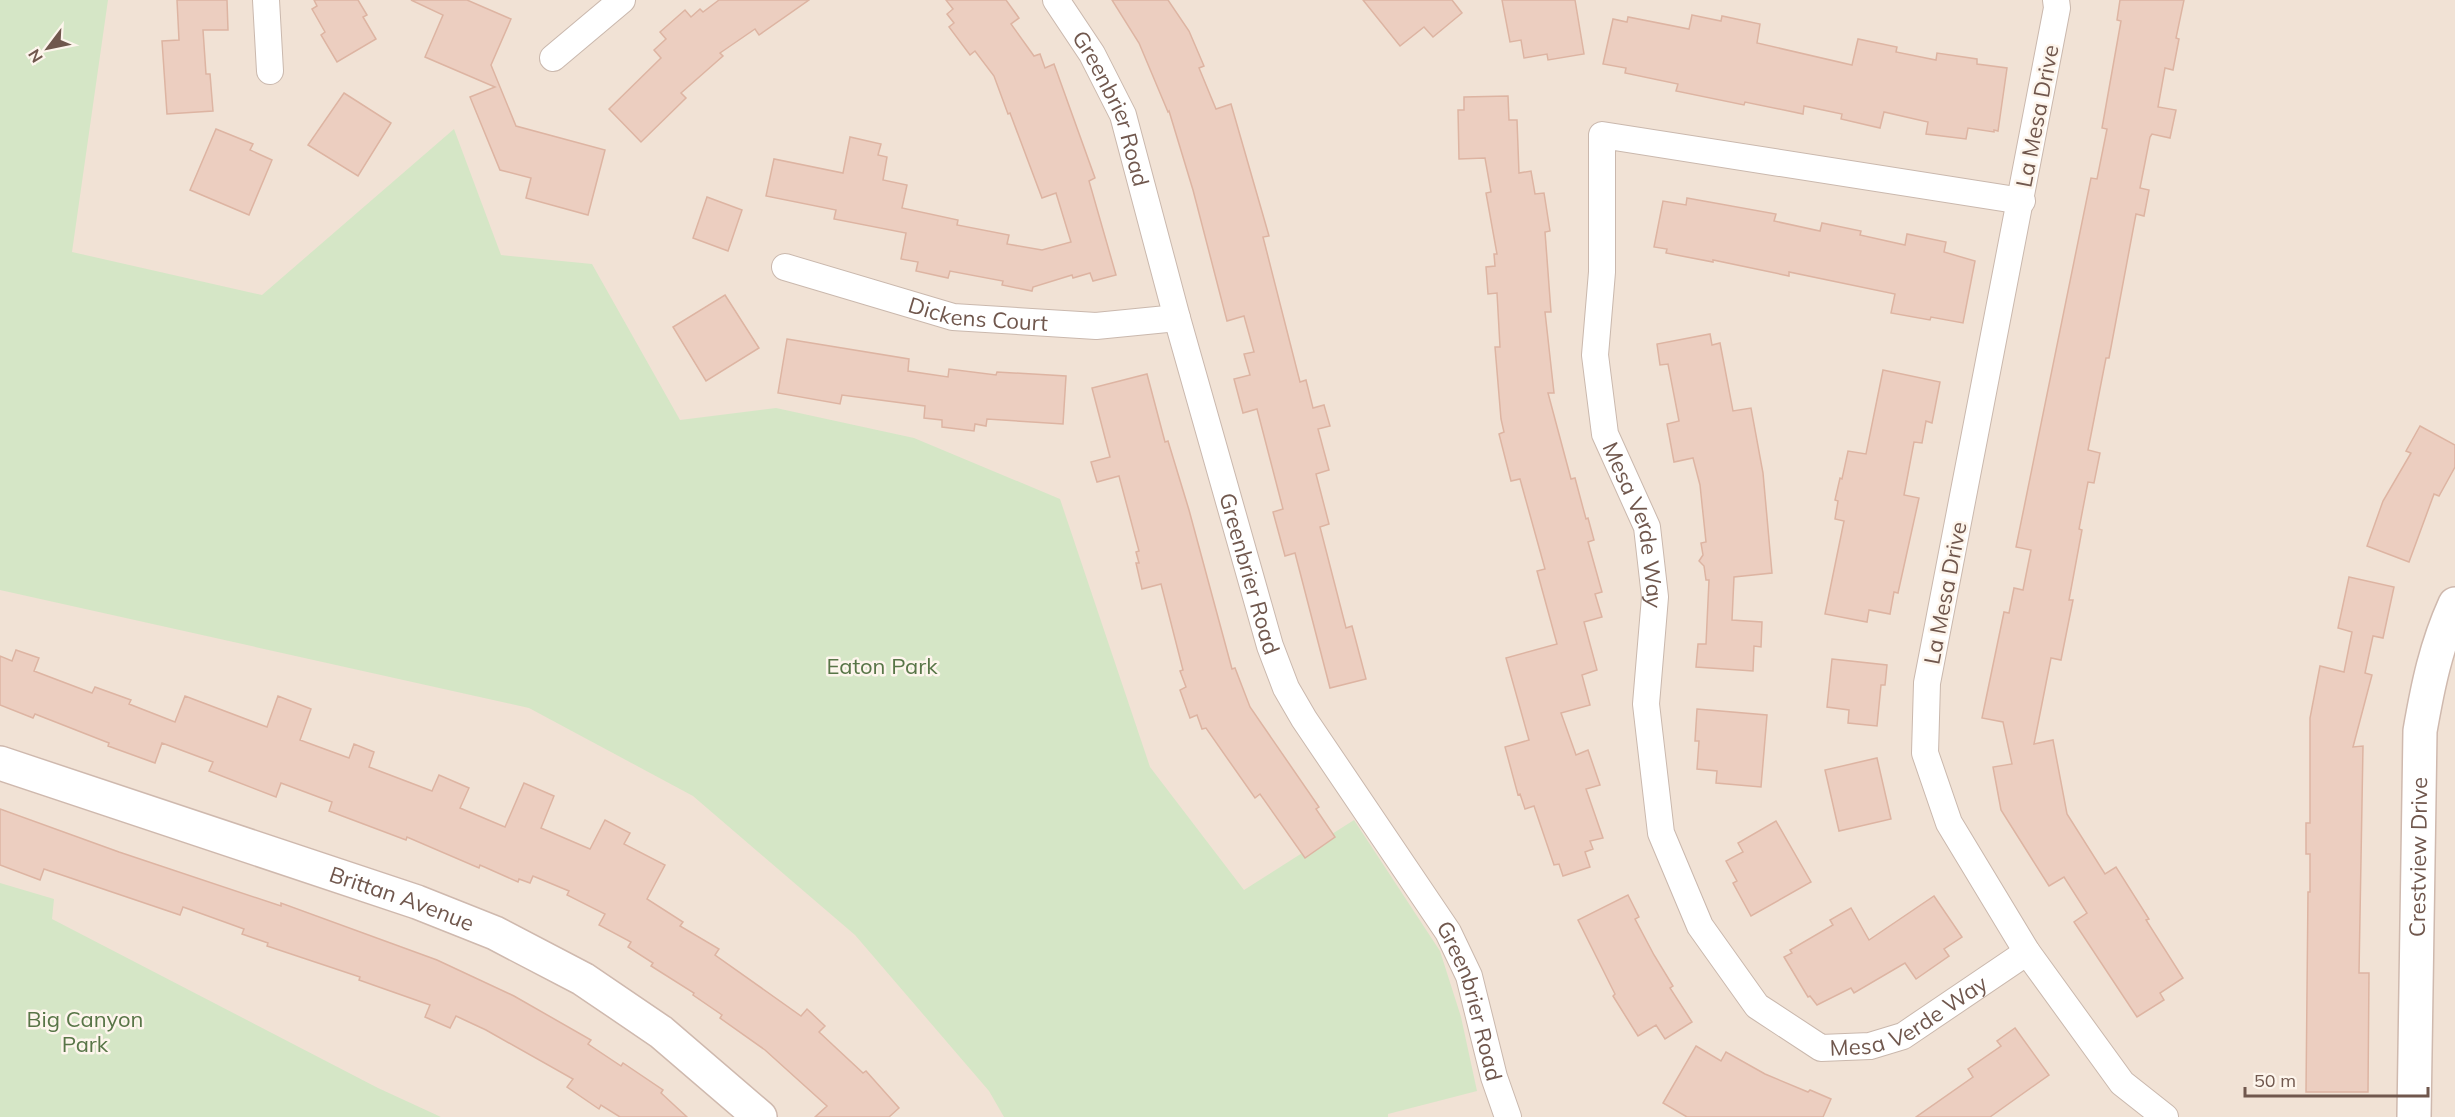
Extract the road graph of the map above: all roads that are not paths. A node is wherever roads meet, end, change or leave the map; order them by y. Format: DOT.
graph roads {
  1 [pos="266,0"];
  2 [pos="622,0"];
  3 [pos="1056,0"];
  4 [pos="2056,0"];
  5 [pos="553,58"];
  6 [pos="270,71"];
  7 [pos="2022,201"];
  8 [pos="785,267"];
  9 [pos="1177,318"];
  10 [pos="2455,604"];
  11 [pos="0,763"];
  12 [pos="2027,952"];
  13 [pos="760,1117"];
  14 [pos="1508,1117"];
  15 [pos="2165,1117"];
  16 [pos="2414,1117"];
  1 -- 6 [label="street"];
  2 -- 5 [label="street"];
  3 -- 9 [label="street, Greenbrier Road"];
  4 -- 7 [label="street, La Mesa Drive"];
  7 -- 12 [label="street, La Mesa Drive"];
  7 -- 12 [label="street, Mesa Verde Way"];
  8 -- 9 [label="street, Dickens Court"];
  9 -- 14 [label="street, Greenbrier Road"];
  10 -- 16 [label="main road, Crestview Drive"];
  11 -- 13 [label="main road, Brittan Avenue"];
  12 -- 15 [label="street, La Mesa Drive"];
}
